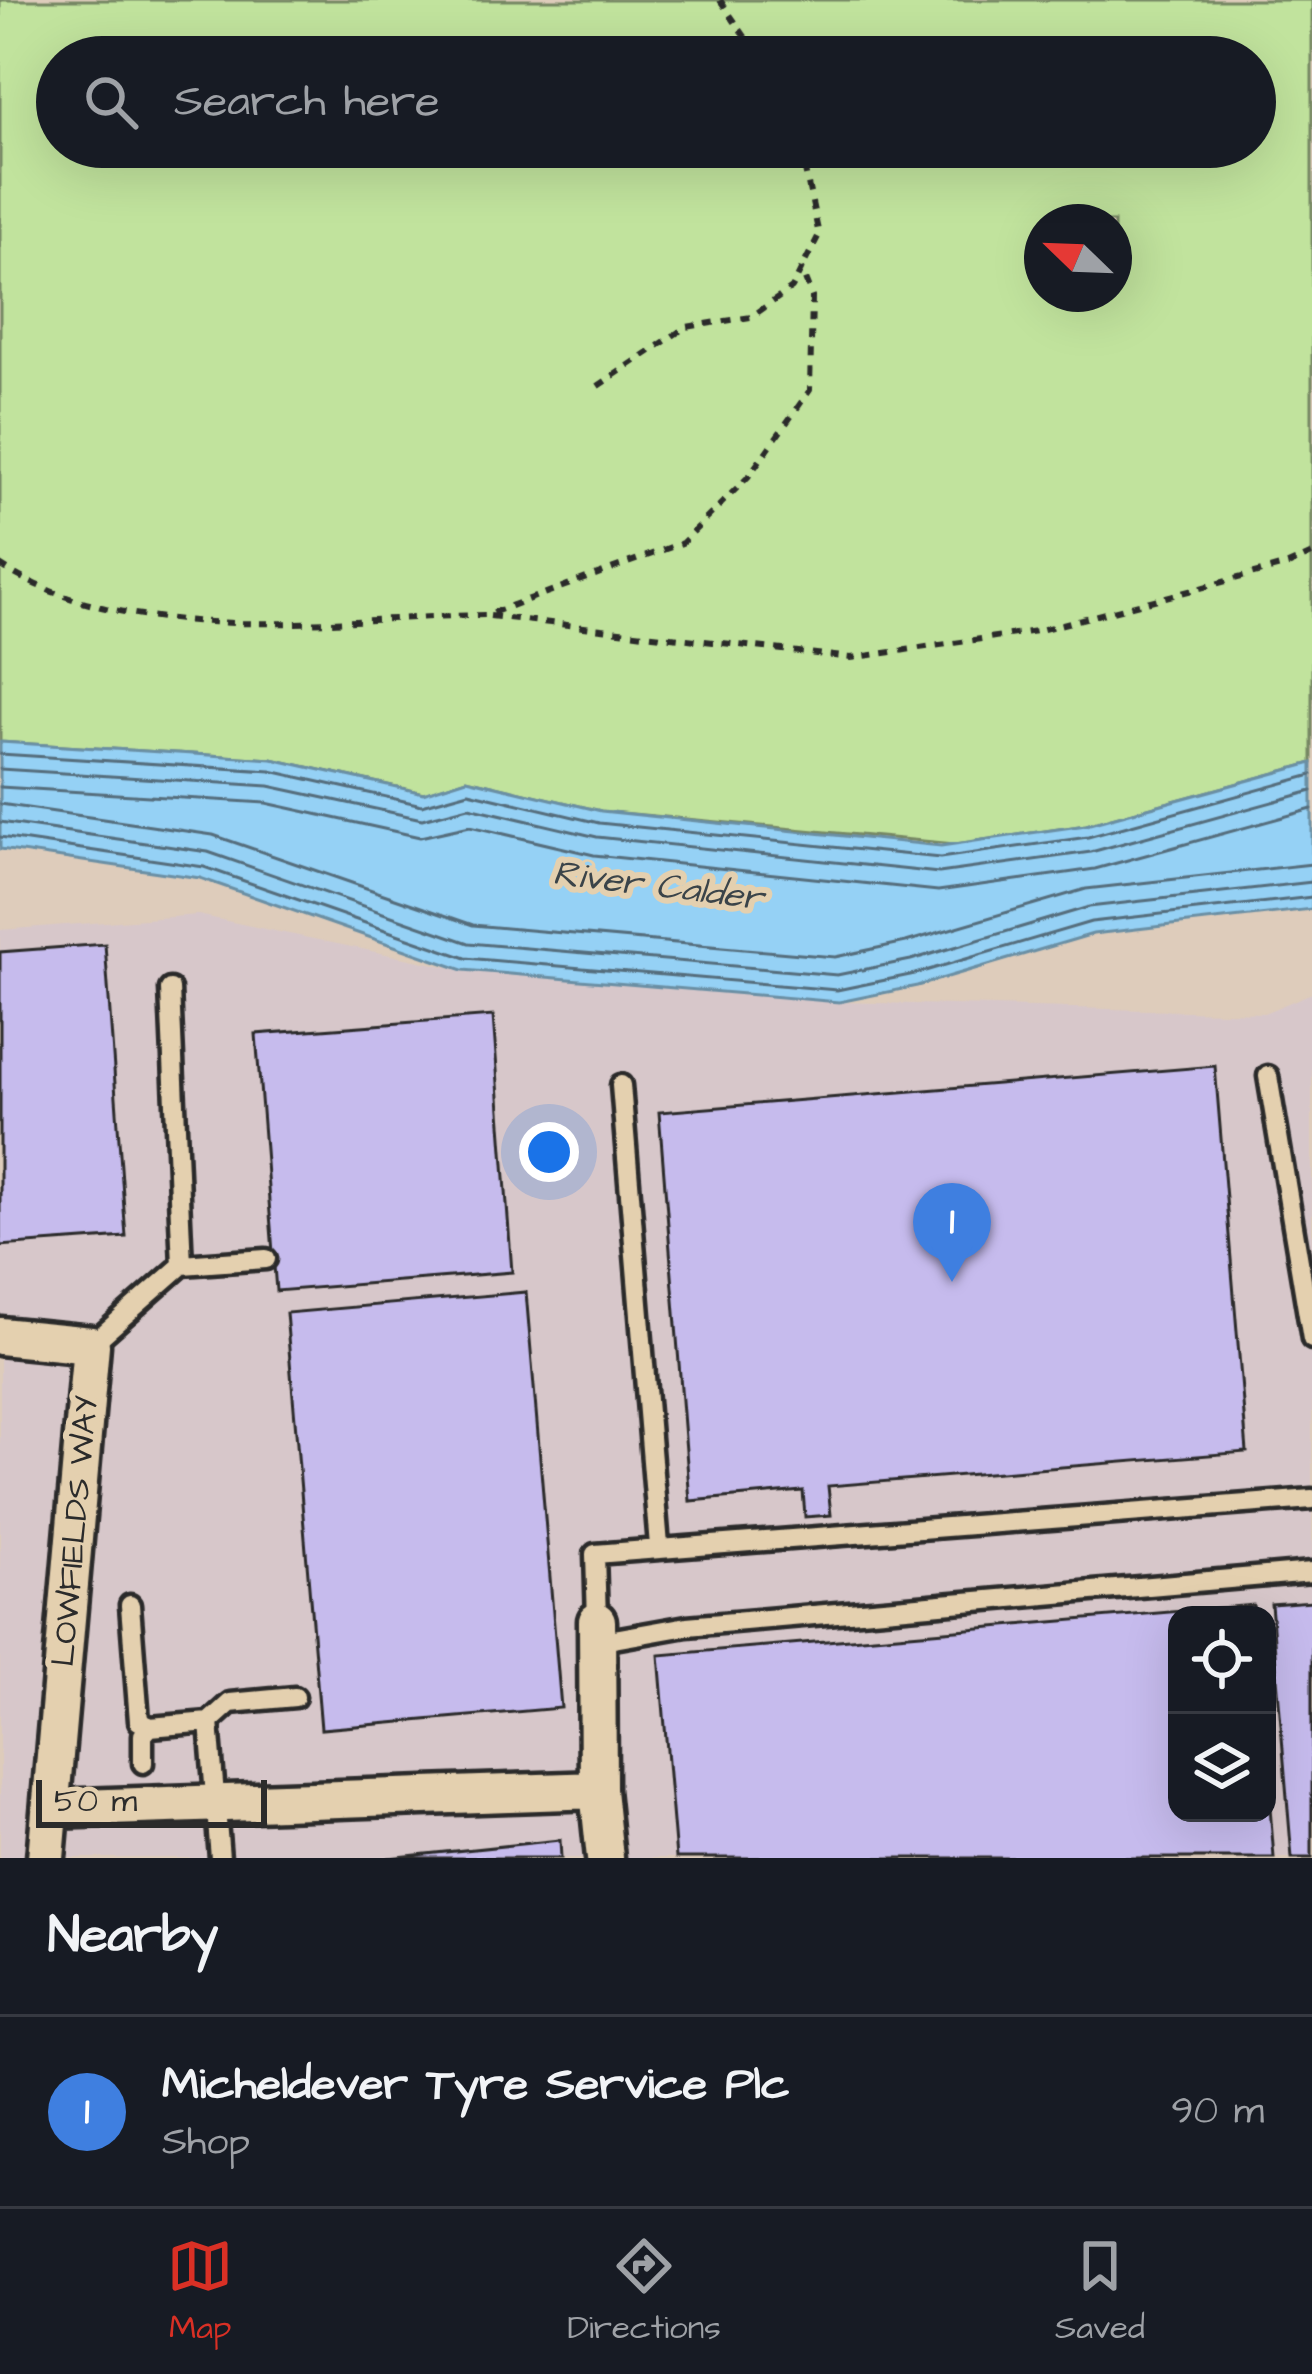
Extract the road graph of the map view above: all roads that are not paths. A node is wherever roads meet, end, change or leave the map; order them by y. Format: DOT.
graph roads {
  1 [pos="170,989"];
  2 [pos="1268,1076"];
  3 [pos="621,1084"];
  4 [pos="266,1259"];
  5 [pos="182,1264"];
  6 [pos="0,1336"];
  7 [pos="1312,1339"];
  8 [pos="91,1345"];
  9 [pos="1312,1498"];
  10 [pos="659,1546"];
  11 [pos="1312,1572"];
  12 [pos="130,1605"];
  13 [pos="597,1631"];
  14 [pos="295,1696"];
  15 [pos="208,1722"];
  16 [pos="150,1727"];
  17 [pos="143,1763"];
  18 [pos="598,1790"];
  19 [pos="215,1803"];
  20 [pos="52,1809"];
  21 [pos="46,1858"];
  22 [pos="220,1858"];
  23 [pos="605,1858"];
  1 -- 5 [label="lane"];
  2 -- 7 [label="lane"];
  3 -- 10 [label="lane"];
  4 -- 5 [label="lane"];
  5 -- 8 [label="lane"];
  6 -- 8 [label="street"];
  8 -- 20 [label="street, LOWFIELDS WAY"];
  9 -- 10 [label="lane"];
  10 -- 13 [label="lane"];
  11 -- 13 [label="lane"];
  12 -- 16 [label="lane"];
  13 -- 18 [label="street"];
  14 -- 15 [label="lane"];
  15 -- 16 [label="lane"];
  15 -- 19 [label="lane"];
  16 -- 17 [label="lane"];
  18 -- 19 [label="street"];
  18 -- 23 [label="street"];
  19 -- 20 [label="street"];
  19 -- 22 [label="lane"];
  20 -- 21 [label="street, LOWFIELDS WAY"];
}
